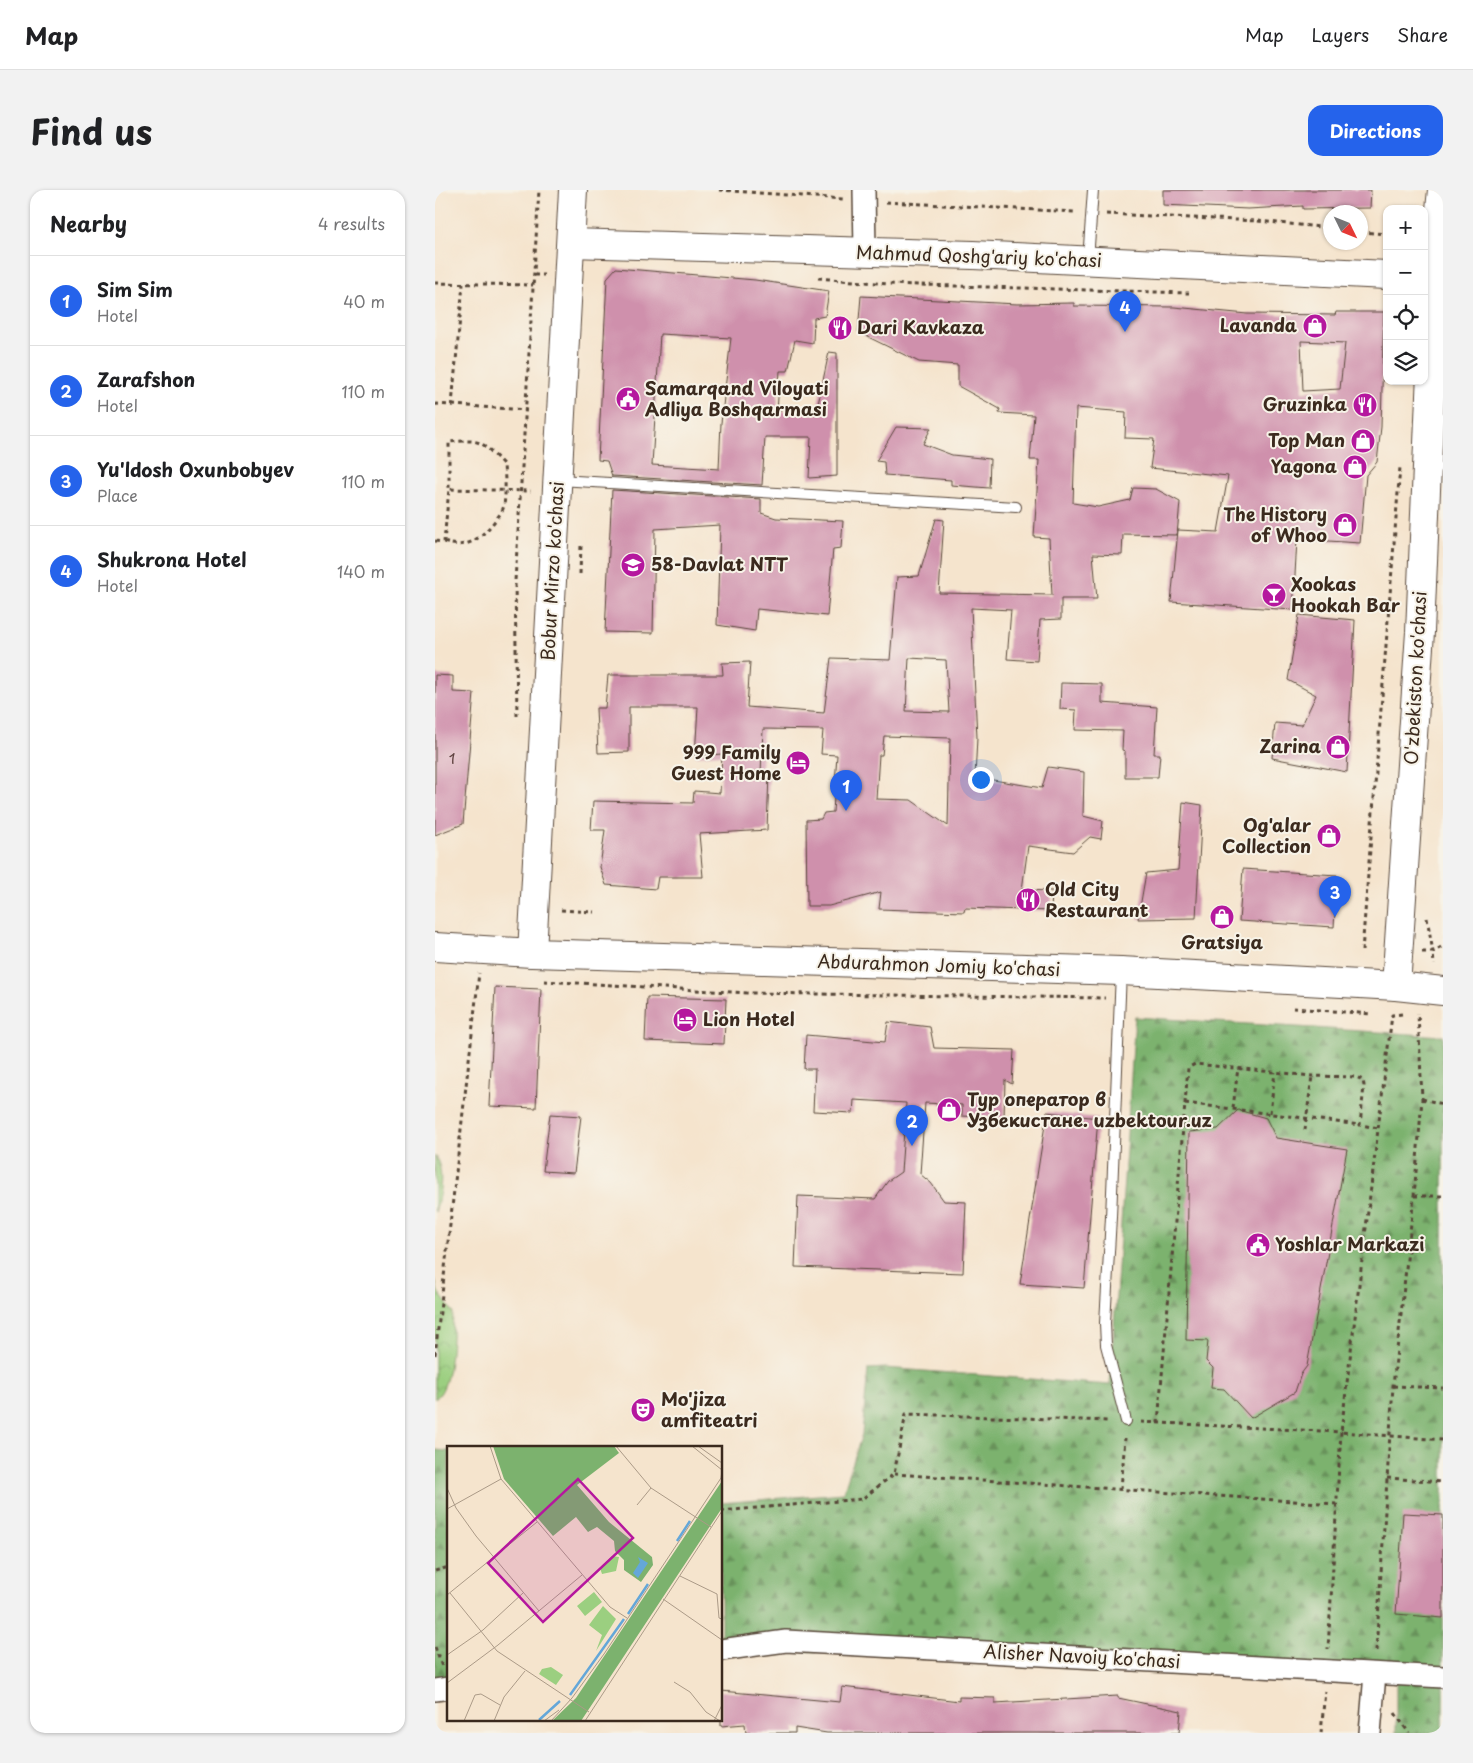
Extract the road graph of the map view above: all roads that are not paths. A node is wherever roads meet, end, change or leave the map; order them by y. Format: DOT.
graph roads {
  1 [pos="573,190"];
  2 [pos="1093,190"];
  3 [pos="1442,190"];
  4 [pos="864,195"];
  5 [pos="571,243"];
  6 [pos="865,252"];
  7 [pos="1088,261"];
  8 [pos="1383,275"];
  9 [pos="1433,278"];
  10 [pos="557,486"];
  11 [pos="1017,507"];
  12 [pos="435,948"];
  13 [pos="532,953"];
  14 [pos="1121,972"];
  15 [pos="1419,995"];
  16 [pos="1126,1421"];
  17 [pos="723,1650"];
  18 [pos="1375,1674"];
  19 [pos="1443,1677"];
  20 [pos="1370,1733"];
  1 -- 5 [label="main road, Bobur Mirzo ko'chasi"];
  2 -- 7 [label="lane"];
  3 -- 9 [label="main road, O'zbekiston ko'chasi"];
  4 -- 6 [label="street"];
  5 -- 6 [label="main road, Mahmud Qoshg'ariy ko'chasi"];
  5 -- 10 [label="main road, Bobur Mirzo ko'chasi"];
  6 -- 7 [label="main road, Mahmud Qoshg'ariy ko'chasi"];
  7 -- 8 [label="main road, Mahmud Qoshg'ariy ko'chasi"];
  9 -- 15 [label="main road, O'zbekiston ko'chasi"];
  10 -- 11 [label="lane"];
  10 -- 13 [label="main road, Bobur Mirzo ko'chasi"];
  12 -- 13 [label="main road, Abdurahmon Jomiy ko'chasi"];
  13 -- 14 [label="main road, Abdurahmon Jomiy ko'chasi"];
  14 -- 15 [label="main road, Abdurahmon Jomiy ko'chasi"];
  14 -- 16 [label="lane"];
  17 -- 18 [label="street, Alisher Navoiy ko'chasi"];
  18 -- 19 [label="street, Alisher Navoiy ko'chasi"];
  18 -- 20 [label="street"];
}
